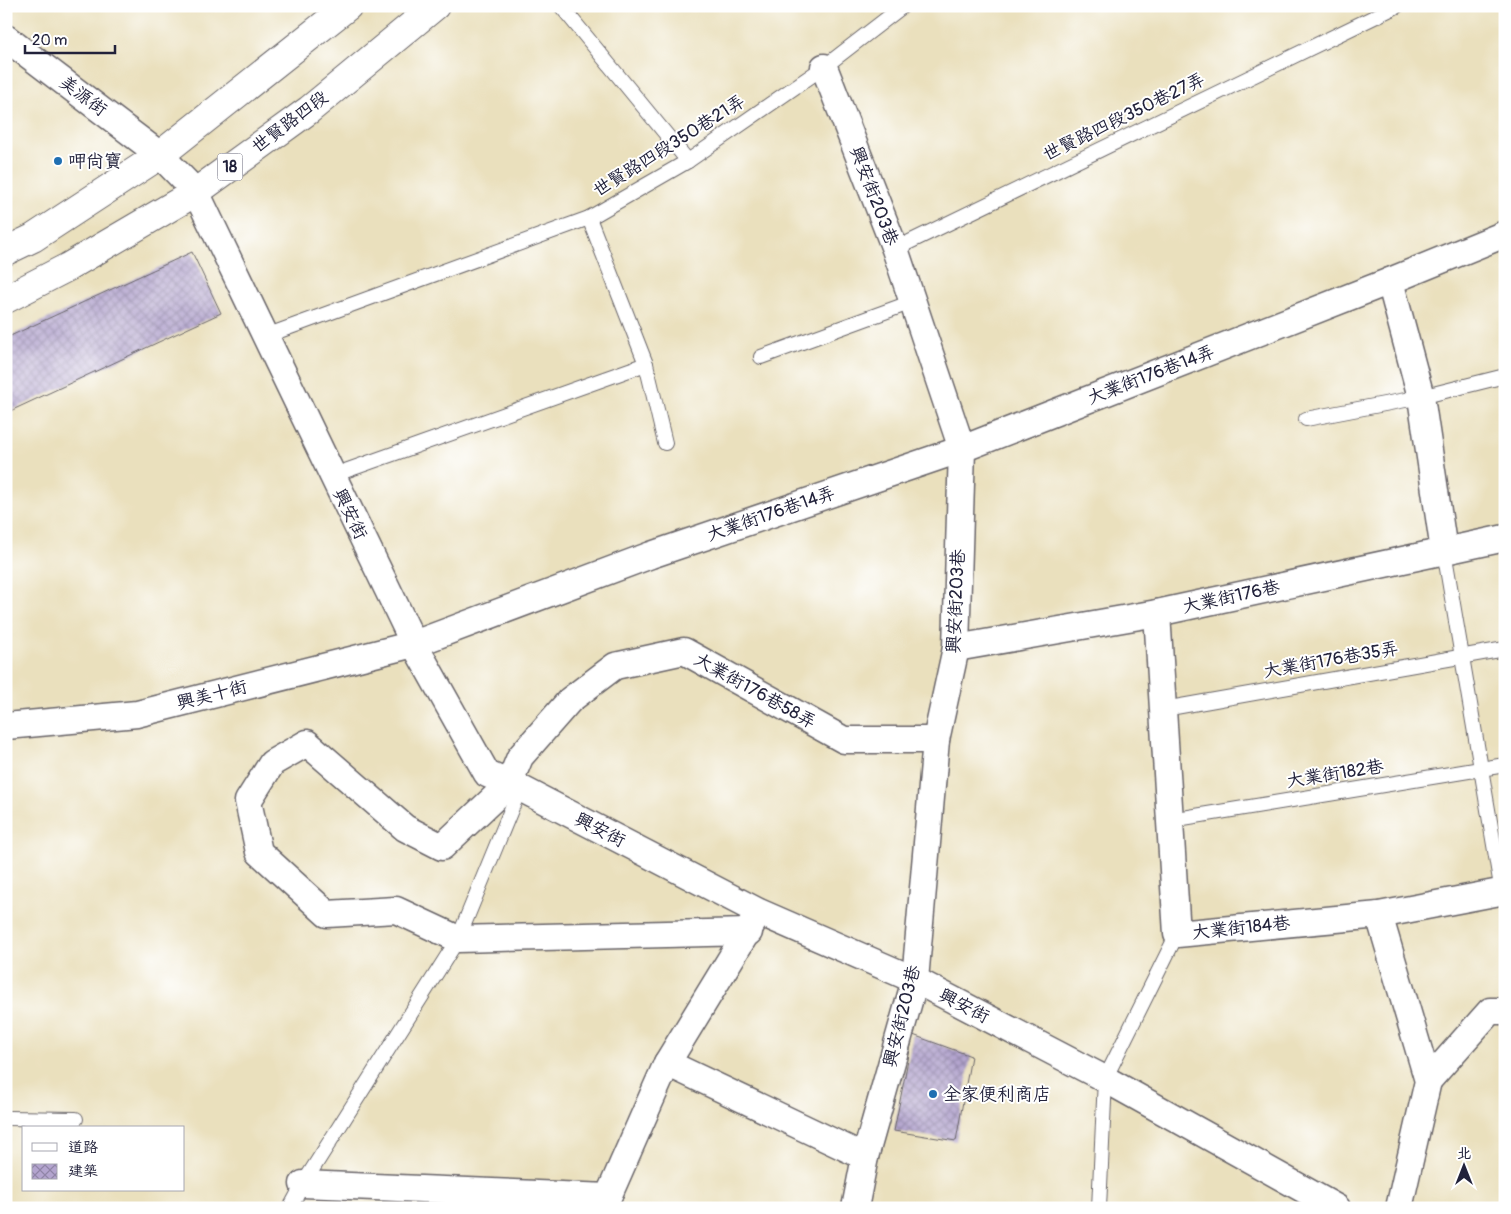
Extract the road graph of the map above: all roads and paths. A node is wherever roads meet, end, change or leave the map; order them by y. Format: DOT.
graph roads {
  1 [pos="348,6"];
  2 [pos="435,6"];
  3 [pos="561,6"];
  4 [pos="903,6"];
  5 [pos="1397,6"];
  6 [pos="1368,12"];
  7 [pos="6,38"];
  8 [pos="824,67"];
  9 [pos="160,155"];
  10 [pos="688,161"];
  11 [pos="196,192"];
  12 [pos="589,218"];
  13 [pos="1505,234"];
  14 [pos="895,249"];
  15 [pos="6,251"];
  16 [pos="1390,282"];
  17 [pos="6,299"];
  18 [pos="912,302"];
  19 [pos="264,337"];
  20 [pos="761,356"];
  21 [pos="646,364"];
  22 [pos="1505,376"];
  23 [pos="1421,397"];
  24 [pos="1306,419"];
  25 [pos="665,443"];
  26 [pos="962,449"];
  27 [pos="331,476"];
  28 [pos="1505,538"];
  29 [pos="1444,551"];
  30 [pos="1158,613"];
  31 [pos="414,644"];
  32 [pos="956,648"];
  33 [pos="1505,649"];
  34 [pos="1464,656"];
  35 [pos="1164,709"];
  36 [pos="6,726"];
  37 [pos="936,740"];
  38 [pos="1505,765"];
  39 [pos="1482,768"];
  40 [pos="515,786"];
  41 [pos="1171,820"];
  42 [pos="1503,892"];
  43 [pos="1379,915"];
  44 [pos="754,922"];
  45 [pos="1177,934"];
  46 [pos="458,938"];
  47 [pos="915,980"];
  48 [pos="1505,1011"];
  49 [pos="667,1063"];
  50 [pos="1105,1079"];
  51 [pos="1428,1081"];
  52 [pos="6,1118"];
  53 [pos="76,1119"];
  54 [pos="865,1157"];
  55 [pos="302,1184"];
  56 [pos="290,1208"];
  57 [pos="855,1208"];
  58 [pos="1099,1208"];
  59 [pos="1336,1208"];
  60 [pos="1399,1208"];
  1 -- 9 [label="main road"];
  2 -- 11 [label="main road, 世賢路四段 / 18"];
  3 -- 10 [label="lane"];
  4 -- 8 [label="lane, 世賢路四段350巷21弄"];
  5 -- 6 [label="lane, 世賢路四段350巷27弄"];
  6 -- 14 [label="lane, 世賢路四段350巷27弄"];
  7 -- 9 [label="street, 美源街"];
  8 -- 10 [label="lane, 世賢路四段350巷21弄"];
  8 -- 14 [label="street, 興安街203巷"];
  9 -- 11 [label="street, 興安街"];
  9 -- 15 [label="main road"];
  10 -- 12 [label="lane, 世賢路四段350巷21弄"];
  11 -- 17 [label="main road, 世賢路四段 / 18"];
  11 -- 19 [label="street, 興安街"];
  12 -- 19 [label="lane, 世賢路四段350巷21弄"];
  12 -- 21 [label="lane"];
  13 -- 16 [label="street, 大業街176巷14弄"];
  14 -- 18 [label="street, 興安街203巷"];
  16 -- 23 [label="street"];
  16 -- 26 [label="street, 大業街176巷14弄"];
  18 -- 20 [label="lane"];
  18 -- 26 [label="street, 興安街203巷"];
  19 -- 27 [label="street, 興安街"];
  21 -- 25 [label="lane"];
  21 -- 27 [label="lane"];
  22 -- 23 [label="lane"];
  23 -- 24 [label="lane"];
  23 -- 29 [label="street"];
  26 -- 31 [label="street, 大業街176巷14弄"];
  26 -- 32 [label="street, 興安街203巷"];
  27 -- 31 [label="street, 興安街"];
  28 -- 29 [label="street, 大業街176巷"];
  29 -- 30 [label="street, 大業街176巷"];
  29 -- 34 [label="lane"];
  30 -- 32 [label="street, 大業街176巷"];
  30 -- 35 [label="street, 大業街184巷"];
  31 -- 36 [label="street, 興美十街"];
  31 -- 40 [label="street, 興安街"];
  32 -- 37 [label="street, 興安街203巷"];
  33 -- 34 [label="lane, 大業街176巷35弄"];
  34 -- 35 [label="lane, 大業街176巷35弄"];
  34 -- 39 [label="lane"];
  35 -- 41 [label="street, 大業街184巷"];
  37 -- 40 [label="street, 大業街176巷58弄"];
  37 -- 47 [label="street, 興安街203巷"];
  38 -- 39 [label="lane, 大業街182巷"];
  39 -- 41 [label="lane, 大業街182巷"];
  39 -- 42 [label="lane"];
  40 -- 44 [label="street, 興安街"];
  40 -- 46 [label="lane"];
  40 -- 46 [label="street"];
  41 -- 45 [label="street, 大業街184巷"];
  42 -- 43 [label="street, 大業街184巷"];
  43 -- 45 [label="street, 大業街184巷"];
  43 -- 51 [label="street"];
  44 -- 46 [label="street"];
  44 -- 47 [label="street, 興安街"];
  44 -- 49 [label="street"];
  45 -- 50 [label="lane"];
  46 -- 55 [label="lane"];
  47 -- 50 [label="street, 興安街"];
  47 -- 54 [label="street, 興安街203巷"];
  48 -- 51 [label="street"];
  49 -- 54 [label="street"];
  49 -- 55 [label="street"];
  50 -- 58 [label="lane"];
  50 -- 59 [label="street, 興安街"];
  51 -- 60 [label="street"];
  52 -- 53 [label="lane"];
  54 -- 57 [label="street, 興安街203巷"];
  55 -- 56 [label="lane"];
}
